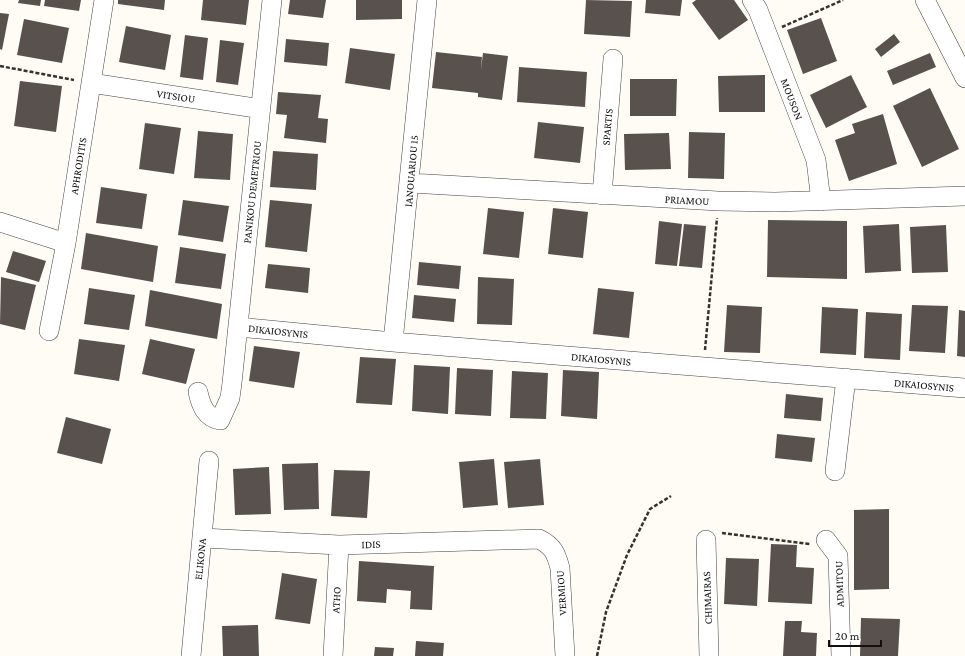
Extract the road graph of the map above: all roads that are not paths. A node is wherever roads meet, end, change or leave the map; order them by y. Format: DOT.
graph roads {
  1 [pos="104,0"];
  2 [pos="272,0"];
  3 [pos="427,0"];
  4 [pos="752,0"];
  5 [pos="925,0"];
  6 [pos="613,59"];
  7 [pos="965,78"];
  8 [pos="91,83"];
  9 [pos="261,109"];
  10 [pos="410,183"];
  11 [pos="602,195"];
  12 [pos="965,196"];
  13 [pos="821,201"];
  14 [pos="0,222"];
  15 [pos="66,243"];
  16 [pos="238,327"];
  17 [pos="50,331"];
  18 [pos="393,342"];
  19 [pos="846,378"];
  20 [pos="965,388"];
  21 [pos="198,392"];
  22 [pos="209,461"];
  23 [pos="835,471"];
  24 [pos="203,538"];
  25 [pos="539,539"];
  26 [pos="706,540"];
  27 [pos="826,540"];
  28 [pos="339,545"];
  29 [pos="191,656"];
  30 [pos="333,656"];
  31 [pos="565,656"];
  32 [pos="709,656"];
  33 [pos="841,656"];
  1 -- 8 [label="street, APHRODITIS"];
  2 -- 9 [label="street, PANIKOU DEMETRIOU"];
  3 -- 10 [label="street, IANOUARIOU 15"];
  4 -- 13 [label="street, MOUSON"];
  5 -- 7 [label="street"];
  6 -- 11 [label="street, SPARTIS"];
  8 -- 9 [label="street, VITSIOU"];
  8 -- 15 [label="street, APHRODITIS"];
  9 -- 16 [label="street, PANIKOU DEMETRIOU"];
  10 -- 11 [label="street, PRIAMOU"];
  10 -- 18 [label="street, IANOUARIOU 15"];
  11 -- 13 [label="street, PRIAMOU"];
  12 -- 13 [label="street, PRIAMOU"];
  14 -- 15 [label="street"];
  15 -- 17 [label="street, APHRODITIS"];
  16 -- 18 [label="street, DIKAIOSYNIS"];
  16 -- 21 [label="street, PANIKOU DEMETRIOU"];
  18 -- 19 [label="street, DIKAIOSYNIS"];
  19 -- 20 [label="street, DIKAIOSYNIS"];
  19 -- 23 [label="street"];
  22 -- 24 [label="street, ELIKONA"];
  24 -- 28 [label="street, IDIS"];
  24 -- 29 [label="street, ELIKONA"];
  25 -- 28 [label="street, IDIS"];
  25 -- 31 [label="street, VERMIOU"];
  26 -- 32 [label="street, CHIMAIRAS"];
  27 -- 33 [label="street, ADMITOU"];
  28 -- 30 [label="street, ATHO"];
}
